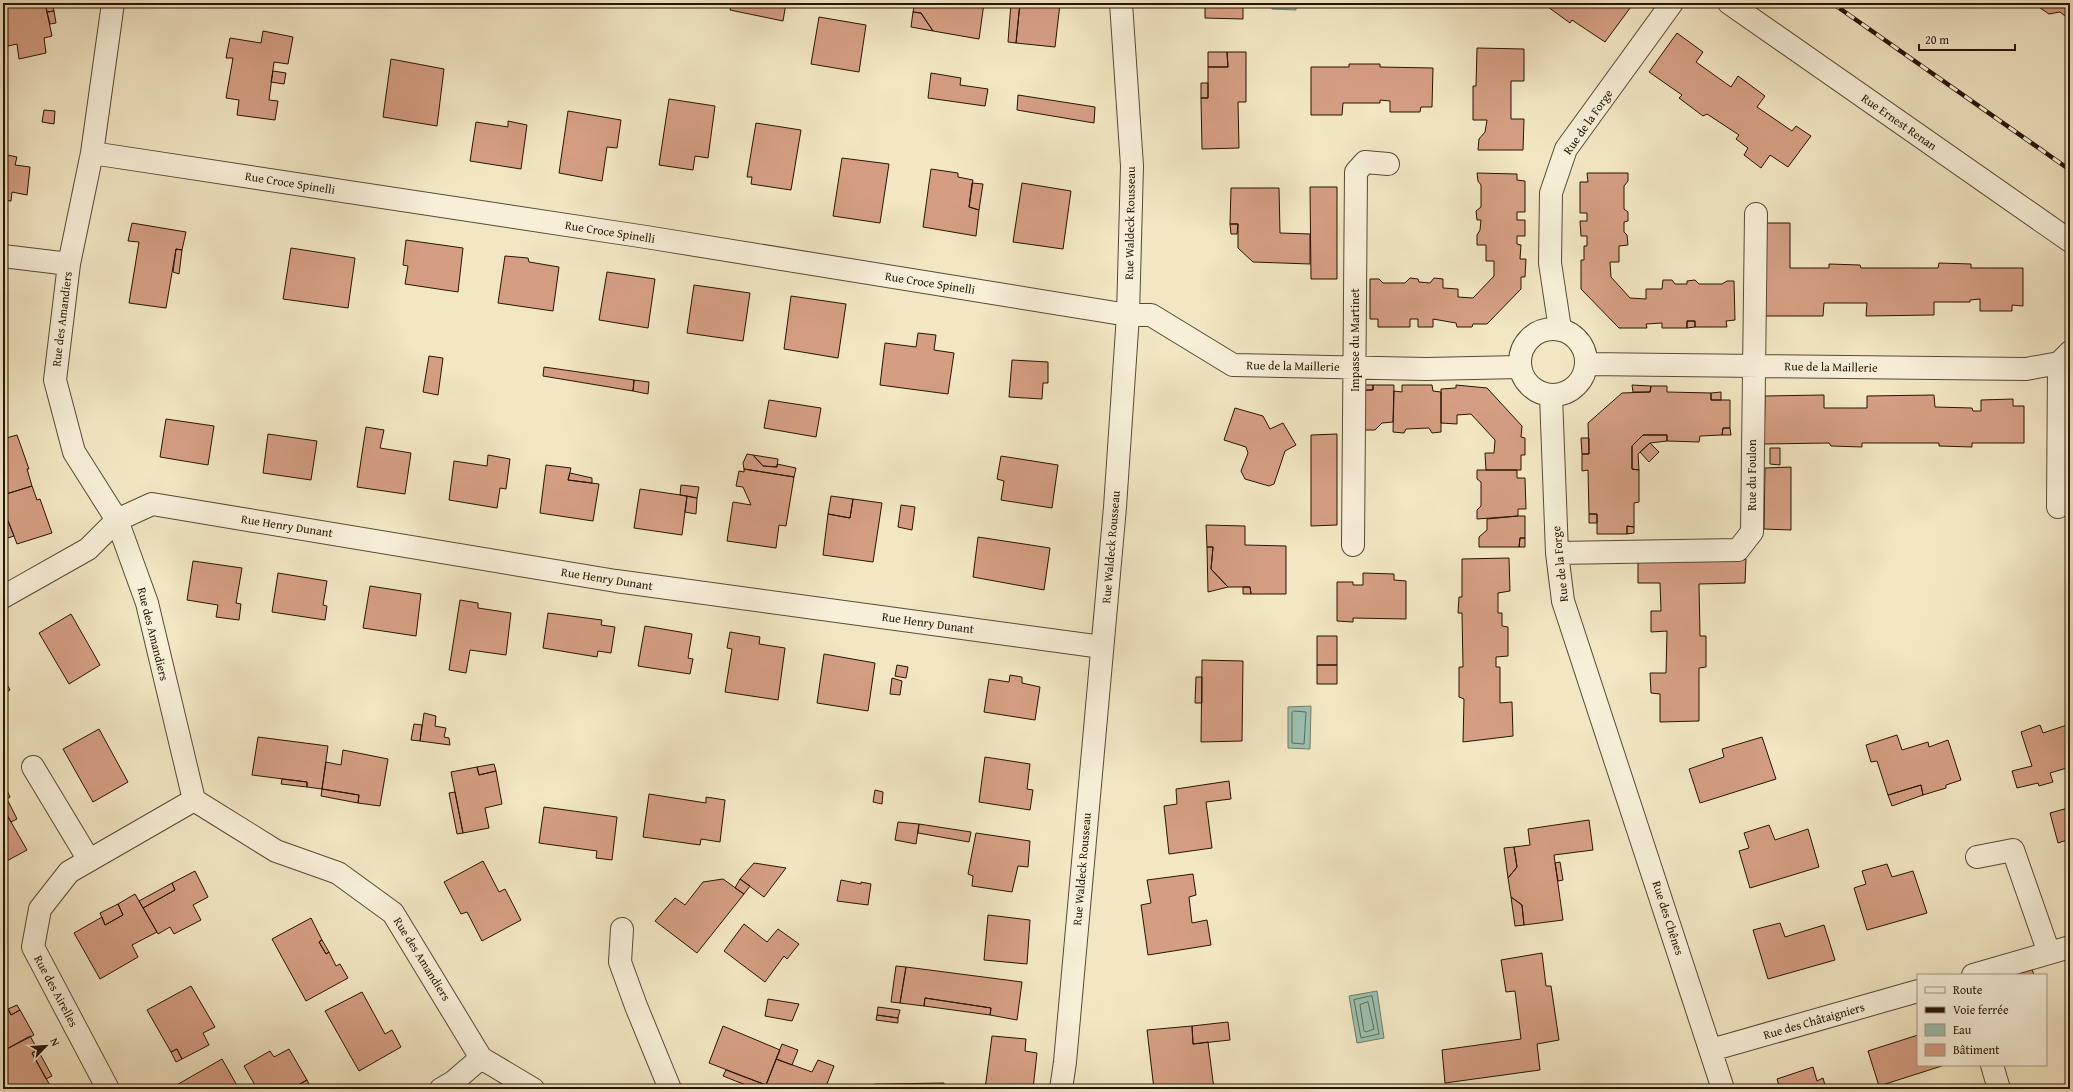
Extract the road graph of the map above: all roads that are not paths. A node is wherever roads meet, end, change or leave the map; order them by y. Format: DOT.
graph roads {
  1 [pos="113,3"];
  2 [pos="1121,3"];
  3 [pos="1672,3"];
  4 [pos="1729,3"];
  5 [pos="92,154"];
  6 [pos="1388,164"];
  7 [pos="1756,214"];
  8 [pos="2070,241"];
  9 [pos="3,256"];
  10 [pos="69,264"];
  11 [pos="1128,315"];
  12 [pos="1560,329"];
  13 [pos="2064,357"];
  14 [pos="1587,364"];
  15 [pos="1753,365"];
  16 [pos="1520,367"];
  17 [pos="1354,368"];
  18 [pos="1551,396"];
  19 [pos="2058,507"];
  20 [pos="117,520"];
  21 [pos="1353,545"];
  22 [pos="1557,553"];
  23 [pos="3,597"];
  24 [pos="1102,647"];
  25 [pos="1613,748"];
  26 [pos="33,766"];
  27 [pos="194,800"];
  28 [pos="1977,857"];
  29 [pos="89,860"];
  30 [pos="622,929"];
  31 [pos="2070,947"];
  32 [pos="2049,953"];
  33 [pos="1976,974"];
  34 [pos="1917,991"];
  35 [pos="1710,1050"];
  36 [pos="482,1058"];
  37 [pos="1992,1066"];
  38 [pos="108,1089"];
  39 [pos="441,1089"];
  40 [pos="533,1089"];
  41 [pos="670,1089"];
  42 [pos="1061,1089"];
  43 [pos="1723,1089"];
  44 [pos="1999,1089"];
  1 -- 5 [label="street, Rue des Amandiers"];
  2 -- 11 [label="street, Rue Waldeck Rousseau"];
  3 -- 12 [label="street, Rue de la Forge"];
  4 -- 8 [label="street, Rue Ernest Renan"];
  5 -- 10 [label="street, Rue des Amandiers"];
  5 -- 11 [label="street, Rue Croce Spinelli"];
  6 -- 17 [label="street, Impasse du Martinet"];
  7 -- 15 [label="street, Rue du Foulon"];
  9 -- 10 [label="street"];
  10 -- 20 [label="street, Rue des Amandiers"];
  11 -- 17 [label="street, Rue de la Maillerie"];
  11 -- 24 [label="street, Rue Waldeck Rousseau"];
  12 -- 14 [label="street"];
  12 -- 16 [label="street"];
  13 -- 15 [label="street, Rue de la Maillerie"];
  13 -- 19 [label="street"];
  14 -- 15 [label="street, Rue de la Maillerie"];
  14 -- 18 [label="street"];
  15 -- 22 [label="street, Rue du Foulon"];
  16 -- 17 [label="street, Rue de la Maillerie"];
  16 -- 18 [label="street"];
  17 -- 21 [label="street, Impasse du Martinet"];
  18 -- 22 [label="street, Rue de la Forge"];
  20 -- 23 [label="street"];
  20 -- 24 [label="street, Rue Henry Dunant"];
  20 -- 27 [label="street, Rue des Amandiers"];
  22 -- 25 [label="street, Rue de la Forge"];
  24 -- 42 [label="street, Rue Waldeck Rousseau"];
  25 -- 35 [label="street, Rue des Chênes"];
  26 -- 29 [label="street"];
  27 -- 29 [label="street, Rue des Airelles"];
  27 -- 36 [label="street, Rue des Amandiers"];
  28 -- 32 [label="street"];
  29 -- 38 [label="street, Rue des Airelles"];
  30 -- 41 [label="street"];
  31 -- 32 [label="street"];
  32 -- 33 [label="street"];
  34 -- 35 [label="street, Rue des Châtaigniers"];
  35 -- 43 [label="street, Rue des Chênes"];
  36 -- 39 [label="street"];
  36 -- 40 [label="street, Rue des Amandiers"];
  37 -- 44 [label="street"];
}
